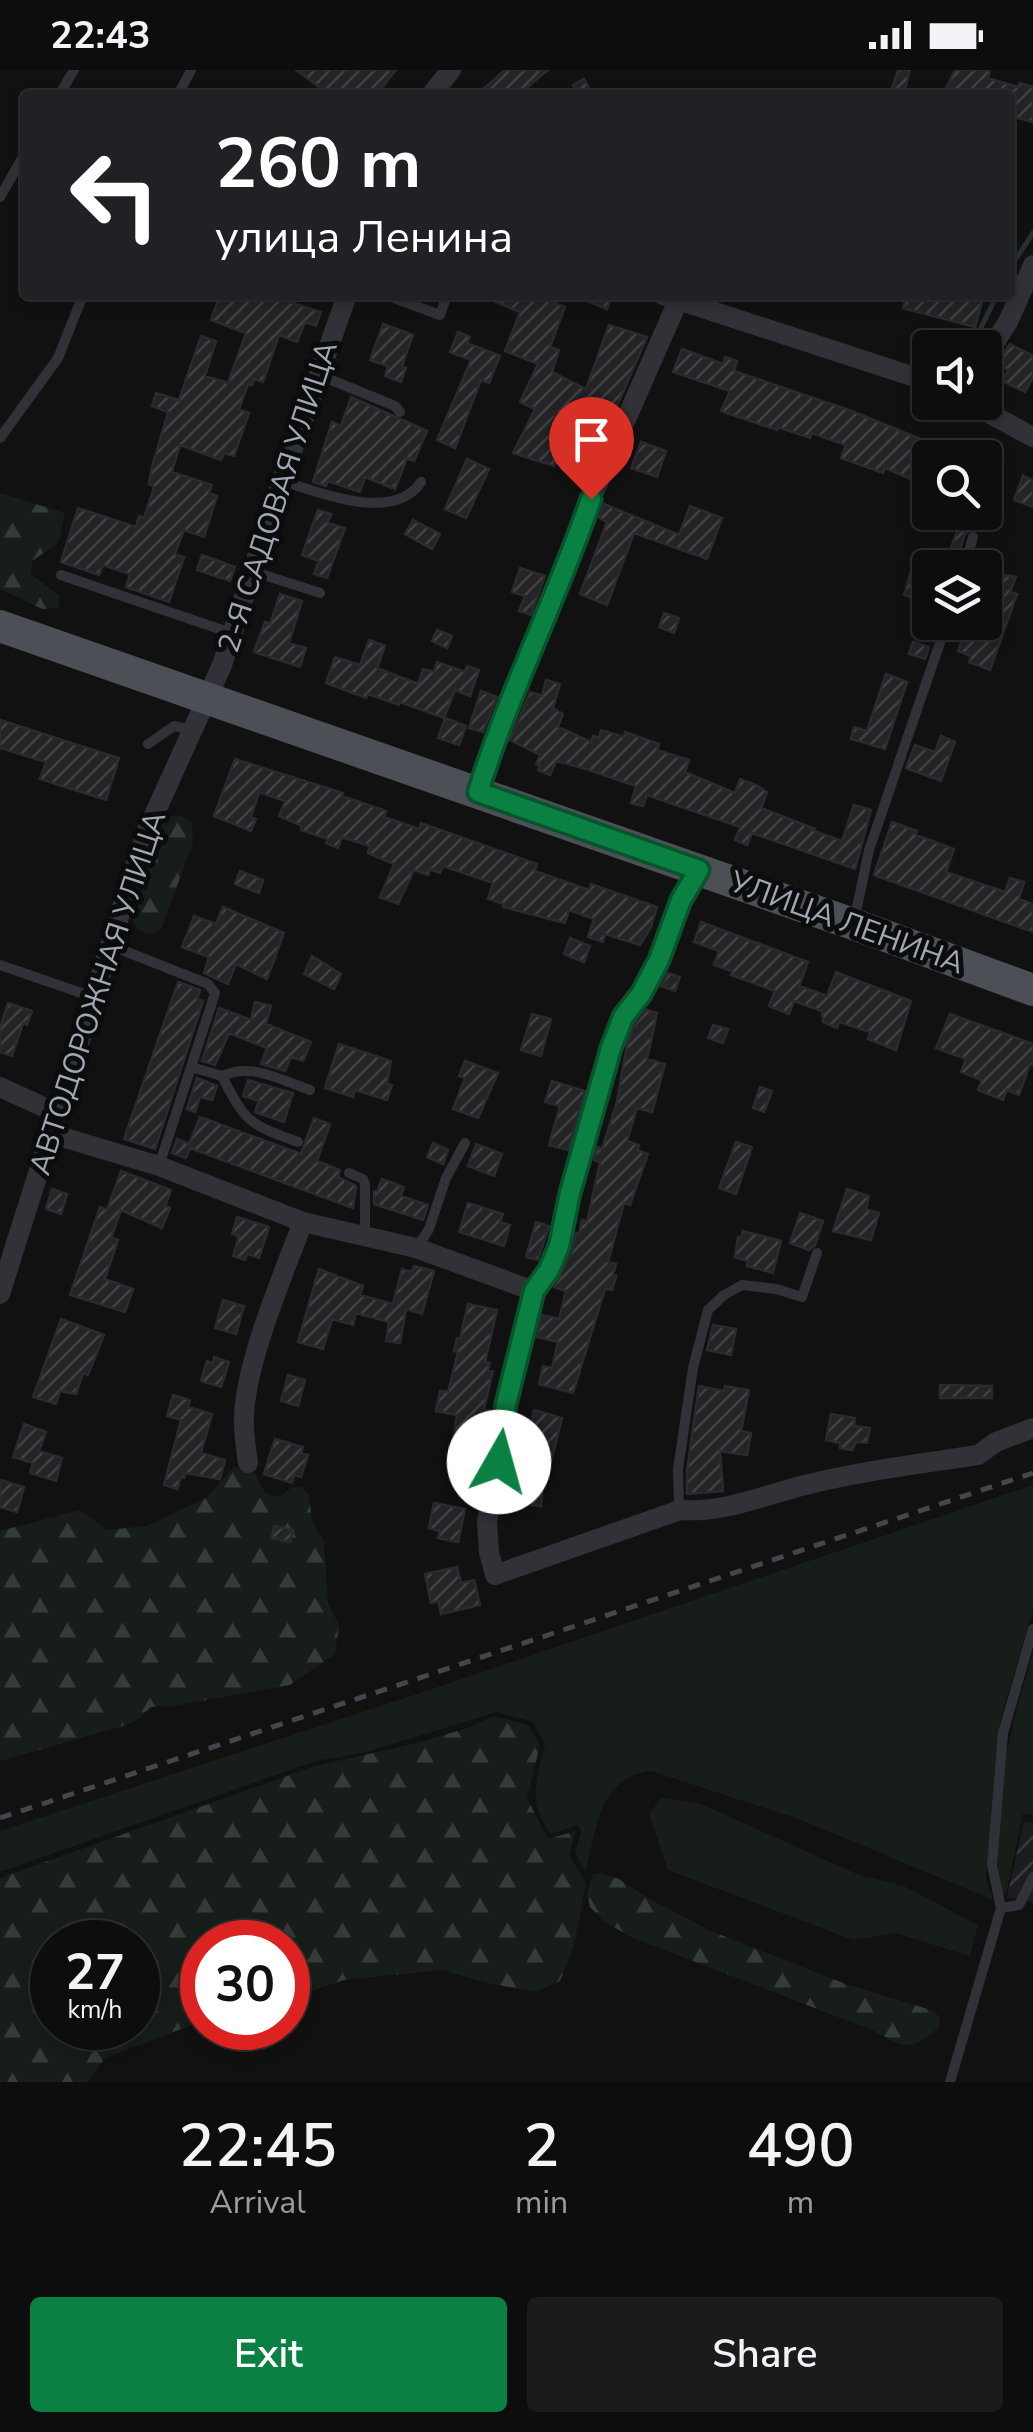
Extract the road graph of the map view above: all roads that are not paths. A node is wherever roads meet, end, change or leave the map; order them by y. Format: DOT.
graph roads {
  1 [pos="450,70"];
  2 [pos="435,90"];
  3 [pos="20,162"];
  4 [pos="0,197"];
  5 [pos="1033,264"];
  6 [pos="81,300"];
  7 [pos="345,300"];
  8 [pos="400,300"];
  9 [pos="445,300"];
  10 [pos="669,300"];
  11 [pos="677,300"];
  12 [pos="1002,331"];
  13 [pos="318,375"];
  14 [pos="912,376"];
  15 [pos="400,412"];
  16 [pos="1001,420"];
  17 [pos="1033,437"];
  18 [pos="0,438"];
  19 [pos="282,480"];
  20 [pos="421,482"];
  21 [pos="974,538"];
  22 [pos="970,550"];
  23 [pos="252,571"];
  24 [pos="61,575"];
  25 [pos="320,593"];
  26 [pos="0,626"];
  27 [pos="232,634"];
  28 [pos="941,640"];
  29 [pos="209,698"];
  30 [pos="194,730"];
  31 [pos="148,744"];
  32 [pos="478,792"];
  33 [pos="699,870"];
  34 [pos="853,924"];
  35 [pos="112,946"];
  36 [pos="0,965"];
  37 [pos="1033,990"];
  38 [pos="94,997"];
  39 [pos="191,1067"];
  40 [pos="222,1076"];
  41 [pos="0,1086"];
  42 [pos="310,1090"];
  43 [pos="56,1124"];
  44 [pos="298,1142"];
  45 [pos="465,1143"];
  46 [pos="160,1166"];
  47 [pos="349,1173"];
  48 [pos="302,1222"];
  49 [pos="365,1236"];
  50 [pos="416,1248"];
  51 [pos="817,1253"];
  52 [pos="534,1291"];
  53 [pos="0,1294"];
  54 [pos="1033,1428"];
  55 [pos="248,1463"];
  56 [pos="680,1510"];
  57 [pos="1033,1630"];
  58 [pos="1033,1877"];
  59 [pos="1002,1908"];
  60 [pos="950,2082"];
  1 -- 2 [label="street"];
  3 -- 4 [label="lane"];
  5 -- 12 [label="street"];
  6 -- 18 [label="lane"];
  7 -- 13 [label="street, 2-Я САДОВАЯ УЛИЦА"];
  8 -- 9 [label="lane"];
  10 -- 32 [label="street"];
  11 -- 14 [label="street"];
  13 -- 15 [label="lane"];
  13 -- 19 [label="street, 2-Я САДОВАЯ УЛИЦА"];
  16 -- 17 [label="street"];
  19 -- 20 [label="lane"];
  19 -- 23 [label="street, 2-Я САДОВАЯ УЛИЦА"];
  21 -- 22 [label="lane"];
  23 -- 25 [label="lane"];
  23 -- 27 [label="street, 2-Я САДОВАЯ УЛИЦА"];
  24 -- 27 [label="lane"];
  26 -- 29 [label="main road, УЛИЦА ЛЕНИНА"];
  27 -- 29 [label="street, 2-Я САДОВАЯ УЛИЦА"];
  28 -- 34 [label="lane"];
  29 -- 30 [label="street, АВТОДОРОЖНАЯ УЛИЦА"];
  29 -- 32 [label="main road, УЛИЦА ЛЕНИНА"];
  30 -- 31 [label="lane"];
  30 -- 35 [label="street, АВТОДОРОЖНАЯ УЛИЦА"];
  32 -- 33 [label="main road, УЛИЦА ЛЕНИНА"];
  33 -- 34 [label="main road, УЛИЦА ЛЕНИНА"];
  33 -- 52 [label="street"];
  34 -- 37 [label="main road, УЛИЦА ЛЕНИНА"];
  35 -- 38 [label="street, АВТОДОРОЖНАЯ УЛИЦА"];
  35 -- 39 [label="lane"];
  36 -- 38 [label="lane"];
  38 -- 43 [label="street, АВТОДОРОЖНАЯ УЛИЦА"];
  39 -- 40 [label="lane"];
  39 -- 46 [label="lane"];
  40 -- 42 [label="lane"];
  40 -- 44 [label="lane"];
  41 -- 43 [label="street"];
  43 -- 46 [label="street"];
  43 -- 53 [label="street, АВТОДОРОЖНАЯ УЛИЦА"];
  45 -- 50 [label="lane"];
  46 -- 48 [label="street"];
  47 -- 49 [label="lane"];
  48 -- 49 [label="street"];
  48 -- 55 [label="street"];
  49 -- 50 [label="street"];
  50 -- 52 [label="street"];
  51 -- 56 [label="lane"];
  52 -- 56 [label="street"];
  54 -- 56 [label="street"];
  57 -- 59 [label="lane"];
  58 -- 59 [label="lane"];
  59 -- 60 [label="lane"];
}
